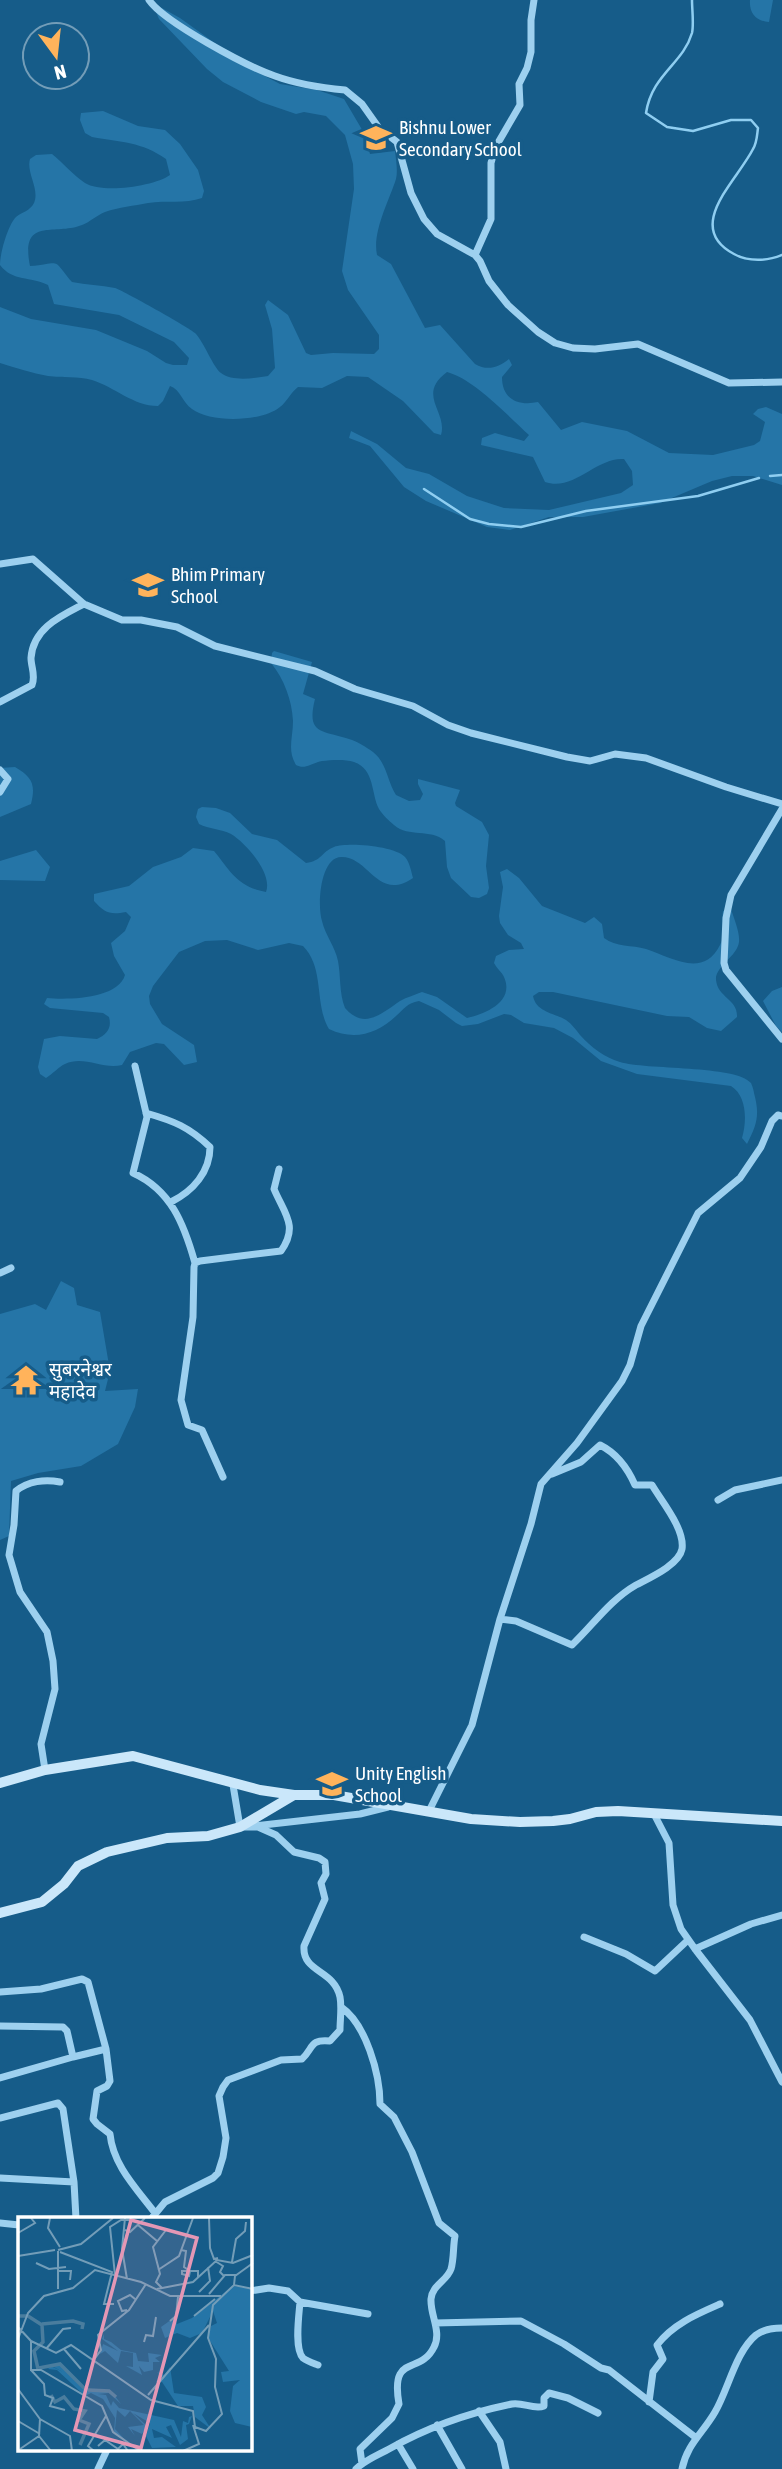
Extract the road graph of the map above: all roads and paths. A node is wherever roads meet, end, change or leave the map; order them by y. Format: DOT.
graph roads {
  1 [pos="149,0"];
  2 [pos="534,0"];
  3 [pos="475,256"];
  4 [pos="782,382"];
  5 [pos="0,564"];
  6 [pos="84,604"];
  7 [pos="0,702"];
  8 [pos="0,770"];
  9 [pos="0,792"];
  10 [pos="782,806"];
  11 [pos="782,1039"];
  12 [pos="135,1066"];
  13 [pos="146,1113"];
  14 [pos="782,1116"];
  15 [pos="279,1169"];
  16 [pos="171,1202"];
  17 [pos="195,1262"];
  18 [pos="12,1268"];
  19 [pos="0,1273"];
  20 [pos="548,1476"];
  21 [pos="223,1477"];
  22 [pos="782,1479"];
  23 [pos="60,1482"];
  24 [pos="718,1500"];
  25 [pos="500,1619"];
  26 [pos="45,1770"];
  27 [pos="0,1783"];
  28 [pos="233,1785"];
  29 [pos="293,1795"];
  30 [pos="391,1806"];
  31 [pos="429,1811"];
  32 [pos="654,1814"];
  33 [pos="782,1821"];
  34 [pos="240,1827"];
  35 [pos="0,1913"];
  36 [pos="782,1915"];
  37 [pos="584,1937"];
  38 [pos="688,1940"];
  39 [pos="695,1949"];
  40 [pos="0,1992"];
  41 [pos="341,2007"];
  42 [pos="0,2026"];
  43 [pos="106,2049"];
  44 [pos="73,2057"];
  45 [pos="0,2078"];
  46 [pos="782,2082"];
  47 [pos="0,2118"];
  48 [pos="0,2178"];
  49 [pos="74,2182"];
  50 [pos="153,2216"];
  51 [pos="76,2217"];
  52 [pos="0,2223"];
  53 [pos="18,2225"];
  54 [pos="252,2291"];
  55 [pos="300,2302"];
  56 [pos="720,2304"];
  57 [pos="368,2314"];
  58 [pos="435,2323"];
  59 [pos="782,2328"];
  60 [pos="318,2365"];
  61 [pos="649,2402"];
  62 [pos="479,2411"];
  63 [pos="598,2413"];
  64 [pos="437,2425"];
  65 [pos="695,2437"];
  66 [pos="398,2444"];
  67 [pos="106,2452"];
  68 [pos="359,2466"];
  69 [pos="98,2469"];
  70 [pos="413,2469"];
  71 [pos="462,2469"];
  72 [pos="506,2469"];
  73 [pos="682,2469"];
  1 -- 3 [label="street"];
  2 -- 3 [label="street"];
  3 -- 4 [label="street"];
  5 -- 6 [label="street"];
  6 -- 7 [label="street"];
  6 -- 10 [label="street"];
  8 -- 9 [label="street"];
  10 -- 11 [label="street"];
  12 -- 13 [label="street"];
  13 -- 16 [label="street"];
  13 -- 16 [label="street"];
  14 -- 20 [label="street"];
  15 -- 17 [label="street"];
  16 -- 17 [label="street"];
  17 -- 21 [label="street"];
  18 -- 19 [label="street"];
  20 -- 25 [label="street"];
  20 -- 25 [label="street"];
  22 -- 24 [label="street"];
  23 -- 26 [label="street"];
  25 -- 31 [label="street"];
  26 -- 27 [label="street"];
  26 -- 28 [label="street"];
  28 -- 29 [label="street"];
  28 -- 34 [label="street"];
  29 -- 30 [label="street"];
  29 -- 34 [label="street"];
  30 -- 31 [label="street"];
  30 -- 34 [label="street"];
  31 -- 32 [label="street"];
  32 -- 33 [label="street"];
  32 -- 38 [label="street"];
  34 -- 35 [label="street"];
  34 -- 41 [label="street"];
  36 -- 39 [label="street"];
  37 -- 38 [label="street"];
  38 -- 39 [label="street"];
  39 -- 46 [label="street"];
  40 -- 43 [label="street"];
  41 -- 50 [label="street"];
  41 -- 58 [label="street"];
  42 -- 44 [label="street"];
  43 -- 44 [label="street"];
  43 -- 50 [label="street"];
  44 -- 45 [label="street"];
  47 -- 49 [label="street"];
  48 -- 49 [label="street"];
  49 -- 51 [label="street"];
  52 -- 53 [label="street"];
  54 -- 55 [label="street"];
  55 -- 57 [label="street"];
  55 -- 60 [label="street"];
  56 -- 61 [label="street"];
  58 -- 61 [label="street"];
  58 -- 68 [label="street"];
  59 -- 65 [label="street"];
  61 -- 65 [label="street"];
  62 -- 63 [label="street"];
  62 -- 64 [label="street"];
  62 -- 72 [label="street"];
  64 -- 66 [label="street"];
  64 -- 71 [label="street"];
  65 -- 73 [label="street"];
  66 -- 68 [label="street"];
  66 -- 70 [label="street"];
  67 -- 69 [label="street"];
}
